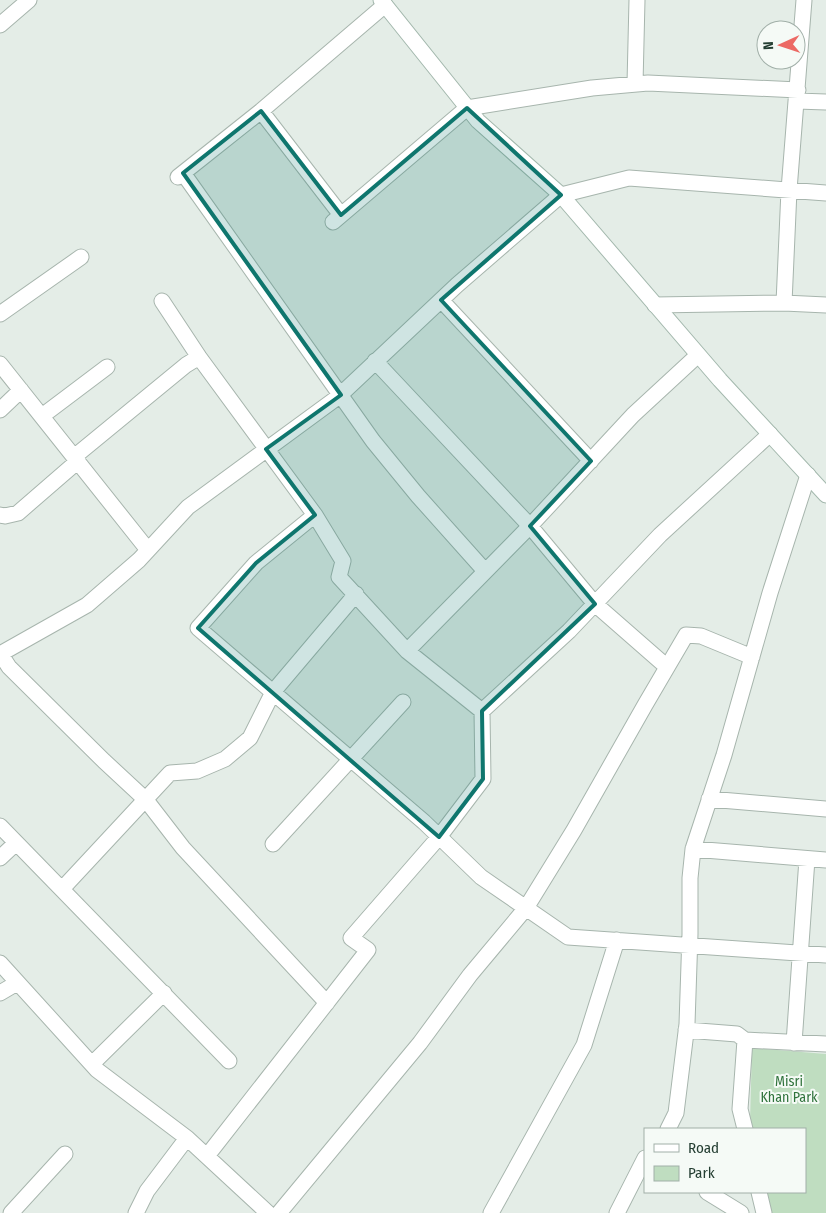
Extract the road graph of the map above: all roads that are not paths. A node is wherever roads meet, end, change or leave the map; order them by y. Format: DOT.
graph roads {
  1 [pos="29,0"];
  2 [pos="637,0"];
  3 [pos="804,0"];
  4 [pos="383,3"];
  5 [pos="12,7"];
  6 [pos="0,26"];
  7 [pos="634,84"];
  8 [pos="797,96"];
  9 [pos="826,102"];
  10 [pos="467,108"];
  11 [pos="261,111"];
  12 [pos="789,190"];
  13 [pos="826,193"];
  14 [pos="561,195"];
  15 [pos="81,257"];
  16 [pos="441,300"];
  17 [pos="162,301"];
  18 [pos="784,303"];
  19 [pos="655,305"];
  20 [pos="826,305"];
  21 [pos="0,314"];
  22 [pos="698,355"];
  23 [pos="199,357"];
  24 [pos="375,361"];
  25 [pos="0,364"];
  26 [pos="107,367"];
  27 [pos="21,390"];
  28 [pos="340,395"];
  29 [pos="0,410"];
  30 [pos="42,416"];
  31 [pos="770,434"];
  32 [pos="266,449"];
  33 [pos="76,459"];
  34 [pos="591,460"];
  35 [pos="808,475"];
  36 [pos="826,495"];
  37 [pos="0,515"];
  38 [pos="315,515"];
  39 [pos="530,526"];
  40 [pos="148,550"];
  41 [pos="485,572"];
  42 [pos="356,594"];
  43 [pos="595,604"];
  44 [pos="407,651"];
  45 [pos="0,654"];
  46 [pos="752,657"];
  47 [pos="667,667"];
  48 [pos="273,692"];
  49 [pos="403,702"];
  50 [pos="482,711"];
  51 [pos="351,759"];
  52 [pos="710,799"];
  53 [pos="146,800"];
  54 [pos="826,810"];
  55 [pos="0,826"];
  56 [pos="439,837"];
  57 [pos="16,843"];
  58 [pos="273,844"];
  59 [pos="693,849"];
  60 [pos="0,858"];
  61 [pos="807,859"];
  62 [pos="826,860"];
  63 [pos="62,888"];
  64 [pos="526,908"];
  65 [pos="617,940"];
  66 [pos="690,946"];
  67 [pos="800,954"];
  68 [pos="826,955"];
  69 [pos="0,963"];
  70 [pos="18,983"];
  71 [pos="0,993"];
  72 [pos="164,993"];
  73 [pos="327,1002"];
  74 [pos="686,1030"];
  75 [pos="745,1040"];
  76 [pos="794,1043"];
  77 [pos="826,1044"];
  78 [pos="229,1061"];
  79 [pos="92,1064"];
  80 [pos="668,1128"];
  81 [pos="744,1128"];
  82 [pos="187,1138"];
  83 [pos="65,1154"];
  84 [pos="207,1156"];
  85 [pos="644,1160"];
  86 [pos="708,1193"];
  87 [pos="759,1193"];
  88 [pos="736,1212"];
  89 [pos="11,1213"];
  90 [pos="136,1213"];
  91 [pos="268,1213"];
  92 [pos="279,1213"];
  93 [pos="491,1213"];
  94 [pos="617,1213"];
  95 [pos="764,1213"];
  1 -- 5 [label="street"];
  2 -- 7 [label="street"];
  3 -- 8 [label="street"];
  4 -- 10 [label="street"];
  4 -- 11 [label="street"];
  5 -- 6 [label="street"];
  7 -- 8 [label="street"];
  7 -- 10 [label="street"];
  8 -- 9 [label="street"];
  8 -- 12 [label="street"];
  10 -- 11 [label="street"];
  10 -- 14 [label="street"];
  11 -- 28 [label="street"];
  12 -- 13 [label="street"];
  12 -- 14 [label="street"];
  12 -- 18 [label="street"];
  14 -- 16 [label="street"];
  14 -- 19 [label="street"];
  15 -- 21 [label="street"];
  16 -- 24 [label="street"];
  16 -- 34 [label="street"];
  17 -- 23 [label="street"];
  18 -- 19 [label="street"];
  18 -- 20 [label="street"];
  19 -- 22 [label="street"];
  22 -- 31 [label="street"];
  22 -- 34 [label="street"];
  23 -- 32 [label="street"];
  23 -- 33 [label="street"];
  24 -- 28 [label="street"];
  24 -- 39 [label="street"];
  25 -- 27 [label="street"];
  26 -- 30 [label="street"];
  27 -- 29 [label="street"];
  27 -- 30 [label="street"];
  28 -- 32 [label="street"];
  28 -- 41 [label="street"];
  30 -- 33 [label="street"];
  31 -- 35 [label="street"];
  31 -- 43 [label="street"];
  32 -- 38 [label="street"];
  32 -- 40 [label="street"];
  33 -- 37 [label="street"];
  33 -- 40 [label="street"];
  34 -- 39 [label="street"];
  35 -- 36 [label="street"];
  35 -- 46 [label="street"];
  38 -- 42 [label="street"];
  38 -- 48 [label="street"];
  39 -- 41 [label="street"];
  39 -- 43 [label="street"];
  40 -- 45 [label="street"];
  41 -- 44 [label="street"];
  42 -- 44 [label="street"];
  42 -- 48 [label="street"];
  43 -- 47 [label="street"];
  43 -- 50 [label="street"];
  44 -- 50 [label="street"];
  45 -- 53 [label="street"];
  46 -- 47 [label="street"];
  46 -- 52 [label="street"];
  47 -- 64 [label="street"];
  48 -- 51 [label="street"];
  48 -- 53 [label="street"];
  49 -- 51 [label="street"];
  50 -- 56 [label="street"];
  51 -- 56 [label="street"];
  51 -- 58 [label="street"];
  52 -- 54 [label="street"];
  52 -- 59 [label="street"];
  53 -- 63 [label="street"];
  53 -- 73 [label="street"];
  55 -- 57 [label="street"];
  56 -- 64 [label="street"];
  56 -- 73 [label="street"];
  57 -- 60 [label="street"];
  57 -- 63 [label="street"];
  59 -- 61 [label="street"];
  59 -- 66 [label="street"];
  61 -- 62 [label="street"];
  61 -- 67 [label="street"];
  63 -- 72 [label="street"];
  64 -- 65 [label="street"];
  64 -- 92 [label="street"];
  65 -- 66 [label="street"];
  65 -- 93 [label="street"];
  66 -- 67 [label="street"];
  66 -- 74 [label="street"];
  67 -- 68 [label="street"];
  67 -- 76 [label="street"];
  69 -- 70 [label="street"];
  70 -- 71 [label="street"];
  70 -- 79 [label="street"];
  72 -- 78 [label="street"];
  72 -- 79 [label="street"];
  73 -- 84 [label="street"];
  74 -- 75 [label="street"];
  74 -- 80 [label="street"];
  75 -- 76 [label="street"];
  75 -- 81 [label="street"];
  76 -- 77 [label="street"];
  79 -- 82 [label="street"];
  82 -- 84 [label="street"];
  82 -- 90 [label="street"];
  83 -- 89 [label="street"];
  84 -- 91 [label="street"];
  85 -- 94 [label="street"];
  86 -- 88 [label="street"];
  87 -- 95 [label="street"];
}
